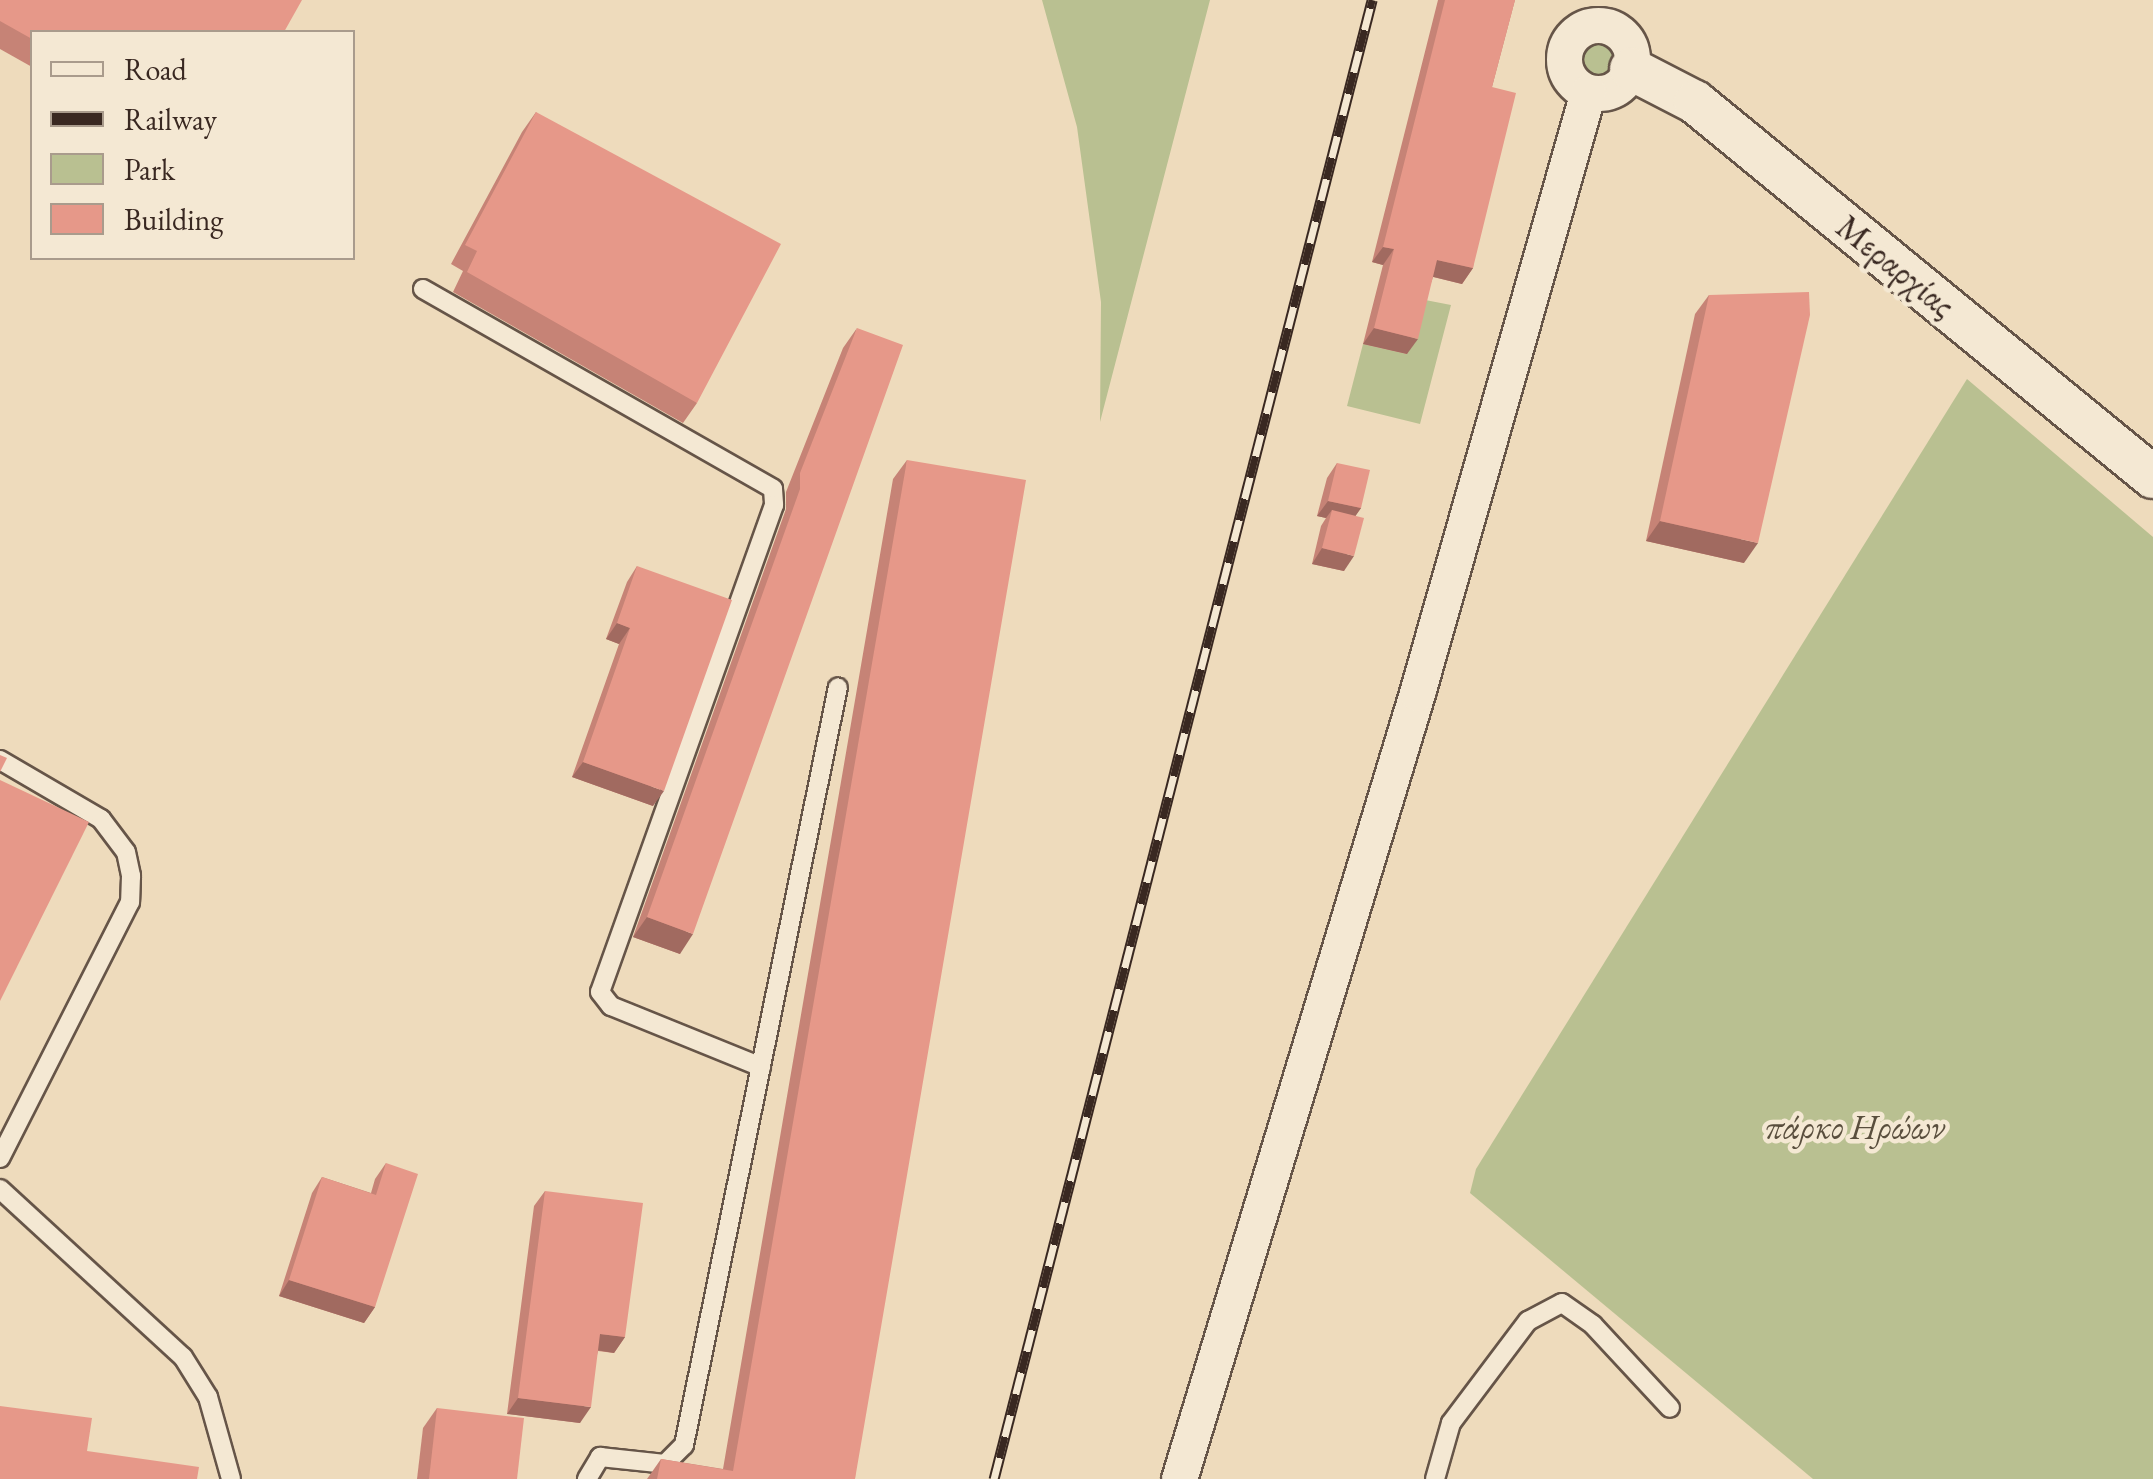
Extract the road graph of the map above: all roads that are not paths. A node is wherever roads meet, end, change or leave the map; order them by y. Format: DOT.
graph roads {
  1 [pos="1606,12"];
  2 [pos="1630,69"];
  3 [pos="1588,92"];
  4 [pos="423,289"];
  5 [pos="2153,477"];
  6 [pos="838,687"];
  7 [pos="0,760"];
  8 [pos="761,1067"];
  9 [pos="0,1158"];
  10 [pos="0,1189"];
  11 [pos="1670,1408"];
  12 [pos="231,1479"];
  13 [pos="587,1479"];
  14 [pos="1179,1479"];
  15 [pos="1435,1479"];
  1 -- 2 [label="street"];
  1 -- 3 [label="street"];
  2 -- 3 [label="street"];
  2 -- 5 [label="street, Μεραρχίας"];
  3 -- 14 [label="street"];
  4 -- 8 [label="lane"];
  6 -- 8 [label="lane"];
  7 -- 9 [label="lane"];
  8 -- 13 [label="lane"];
  10 -- 12 [label="lane"];
  11 -- 15 [label="lane"];
}
